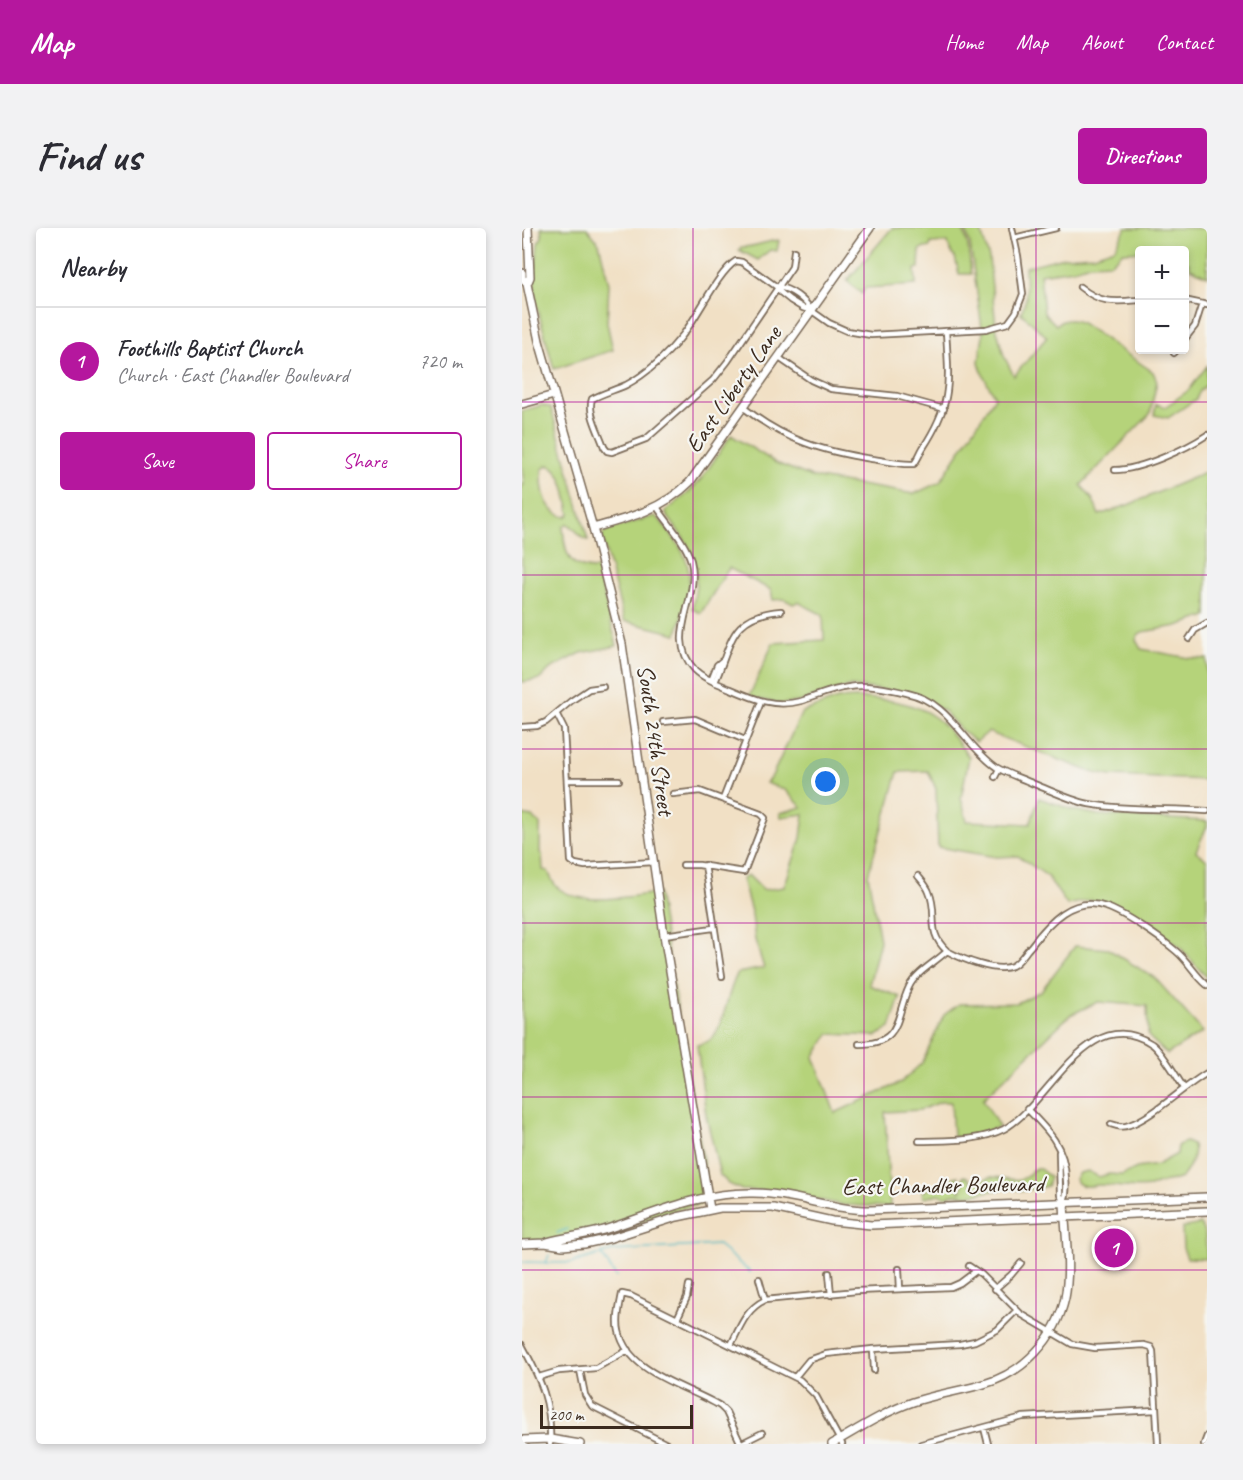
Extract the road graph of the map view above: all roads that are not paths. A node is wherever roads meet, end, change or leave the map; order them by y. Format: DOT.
graph roads {
  1 [pos="528,228"];
  2 [pos="870,228"];
  3 [pos="1011,228"];
  4 [pos="1056,228"];
  5 [pos="1014,238"];
  6 [pos="794,251"];
  7 [pos="522,273"];
  8 [pos="527,284"];
  9 [pos="777,287"];
  10 [pos="1080,287"];
  11 [pos="794,294"];
  12 [pos="790,300"];
  13 [pos="1135,300"];
  14 [pos="1189,301"];
  15 [pos="1205,304"];
  16 [pos="812,311"];
  17 [pos="1008,323"];
  18 [pos="1013,329"];
  19 [pos="946,331"];
  20 [pos="1189,334"];
  21 [pos="779,357"];
  22 [pos="948,394"];
  23 [pos="955,394"];
  24 [pos="554,395"];
  25 [pos="522,404"];
  26 [pos="744,408"];
  27 [pos="944,409"];
  28 [pos="1207,435"];
  29 [pos="1115,470"];
  30 [pos="657,507"];
  31 [pos="593,528"];
  32 [pos="781,611"];
  33 [pos="1207,623"];
  34 [pos="1189,639"];
  35 [pos="713,681"];
  36 [pos="603,687"];
  37 [pos="761,702"];
  38 [pos="556,715"];
  39 [pos="663,722"];
  40 [pos="522,727"];
  41 [pos="745,740"];
  42 [pos="999,769"];
  43 [pos="994,777"];
  44 [pos="567,780"];
  45 [pos="619,780"];
  46 [pos="674,794"];
  47 [pos="723,799"];
  48 [pos="1207,811"];
  49 [pos="654,862"];
  50 [pos="683,865"];
  51 [pos="705,866"];
  52 [pos="918,876"];
  53 [pos="713,927"];
  54 [pos="664,935"];
  55 [pos="947,951"];
  56 [pos="722,975"];
  57 [pos="1207,985"];
  58 [pos="859,1044"];
  59 [pos="1207,1073"];
  60 [pos="1184,1088"];
  61 [pos="1027,1109"];
  62 [pos="1111,1124"];
  63 [pos="919,1141"];
  64 [pos="709,1196"];
  65 [pos="1207,1197"];
  66 [pos="1064,1202"];
  67 [pos="710,1209"];
  68 [pos="1207,1211"];
  69 [pos="1064,1217"];
  70 [pos="545,1243"];
  71 [pos="522,1244"];
  72 [pos="1021,1263"];
  73 [pos="969,1266"];
  74 [pos="899,1269"];
  75 [pos="976,1271"];
  76 [pos="830,1273"];
  77 [pos="759,1279"];
  78 [pos="689,1285"];
  79 [pos="900,1289"];
  80 [pos="995,1289"];
  81 [pos="831,1295"];
  82 [pos="765,1300"];
  83 [pos="1016,1311"];
  84 [pos="677,1319"];
  85 [pos="1050,1332"];
  86 [pos="522,1345"];
  87 [pos="731,1346"];
  88 [pos="873,1349"];
  89 [pos="628,1350"];
  90 [pos="580,1370"];
  91 [pos="874,1370"];
  92 [pos="539,1377"];
  93 [pos="795,1377"];
  94 [pos="1156,1410"];
  95 [pos="984,1428"];
  96 [pos="762,1433"];
  97 [pos="1207,1436"];
  98 [pos="522,1440"];
  99 [pos="550,1441"];
  100 [pos="841,1442"];
  101 [pos="580,1444"];
  102 [pos="667,1444"];
  103 [pos="740,1444"];
  104 [pos="832,1444"];
  105 [pos="921,1444"];
  106 [pos="988,1444"];
  107 [pos="1158,1444"];
  108 [pos="1204,1444"];
  1 -- 8 [label="street, South 24th Street"];
  2 -- 16 [label="street, East Liberty Lane"];
  3 -- 5 [label="street"];
  4 -- 5 [label="street"];
  5 -- 17 [label="street"];
  6 -- 9 [label="street"];
  7 -- 8 [label="street, South 24th Street"];
  8 -- 24 [label="street, South 24th Street"];
  9 -- 9 [label="street"];
  9 -- 11 [label="street"];
  9 -- 12 [label="street"];
  10 -- 13 [label="street"];
  11 -- 12 [label="street"];
  11 -- 16 [label="street"];
  12 -- 16 [label="street"];
  14 -- 15 [label="street"];
  15 -- 20 [label="street"];
  16 -- 19 [label="street"];
  16 -- 21 [label="street, East Liberty Lane"];
  17 -- 18 [label="street"];
  17 -- 19 [label="street"];
  19 -- 22 [label="street"];
  21 -- 26 [label="street, East Liberty Lane"];
  21 -- 27 [label="street"];
  22 -- 23 [label="street"];
  22 -- 27 [label="street"];
  24 -- 25 [label="street"];
  24 -- 31 [label="street, South 24th Street"];
  26 -- 27 [label="street"];
  26 -- 30 [label="street, East Liberty Lane"];
  28 -- 29 [label="street"];
  30 -- 31 [label="street, East Liberty Lane"];
  30 -- 35 [label="street"];
  31 -- 49 [label="street, South 24th Street"];
  32 -- 35 [label="street"];
  33 -- 34 [label="street"];
  35 -- 37 [label="street"];
  36 -- 38 [label="street"];
  37 -- 41 [label="street"];
  37 -- 42 [label="street"];
  38 -- 40 [label="street"];
  38 -- 44 [label="street"];
  39 -- 41 [label="street"];
  41 -- 47 [label="street"];
  42 -- 43 [label="street"];
  42 -- 48 [label="street"];
  44 -- 45 [label="street"];
  44 -- 49 [label="street"];
  46 -- 47 [label="street"];
  47 -- 51 [label="street"];
  49 -- 54 [label="street, South 24th Street"];
  50 -- 51 [label="street"];
  51 -- 53 [label="street"];
  52 -- 55 [label="street"];
  53 -- 54 [label="street"];
  53 -- 56 [label="street"];
  54 -- 64 [label="street, South 24th Street"];
  55 -- 57 [label="street"];
  55 -- 58 [label="street"];
  59 -- 60 [label="street"];
  60 -- 61 [label="street"];
  60 -- 62 [label="street"];
  61 -- 63 [label="street"];
  61 -- 66 [label="street"];
  64 -- 66 [label="street, East Chandler Boulevard"];
  64 -- 67 [label="street, South 24th Street"];
  64 -- 70 [label="street, East Chandler Boulevard"];
  65 -- 66 [label="street, East Chandler Boulevard"];
  66 -- 69 [label="street"];
  67 -- 69 [label="street, East Chandler Boulevard"];
  67 -- 70 [label="street, East Chandler Boulevard"];
  68 -- 69 [label="street, East Chandler Boulevard"];
  69 -- 85 [label="street"];
  70 -- 71 [label="street, East Chandler Boulevard"];
  72 -- 80 [label="street"];
  73 -- 75 [label="street"];
  74 -- 79 [label="street"];
  75 -- 79 [label="street"];
  75 -- 80 [label="street"];
  76 -- 81 [label="street"];
  77 -- 82 [label="street"];
  78 -- 84 [label="street"];
  79 -- 81 [label="street"];
  80 -- 83 [label="street"];
  81 -- 82 [label="street"];
  82 -- 87 [label="street"];
  83 -- 85 [label="street"];
  83 -- 88 [label="street"];
  84 -- 87 [label="street"];
  84 -- 89 [label="street"];
  85 -- 94 [label="street"];
  85 -- 100 [label="street"];
  86 -- 92 [label="street"];
  87 -- 93 [label="street"];
  88 -- 91 [label="street"];
  88 -- 93 [label="street"];
  89 -- 90 [label="street"];
  89 -- 103 [label="street"];
  90 -- 92 [label="street"];
  90 -- 102 [label="street"];
  92 -- 99 [label="street"];
  93 -- 100 [label="street"];
  94 -- 95 [label="street"];
  94 -- 107 [label="street"];
  95 -- 105 [label="street"];
  95 -- 106 [label="street"];
  96 -- 103 [label="street"];
  97 -- 108 [label="street"];
  98 -- 99 [label="street"];
  99 -- 101 [label="street"];
  100 -- 104 [label="street"];
}
